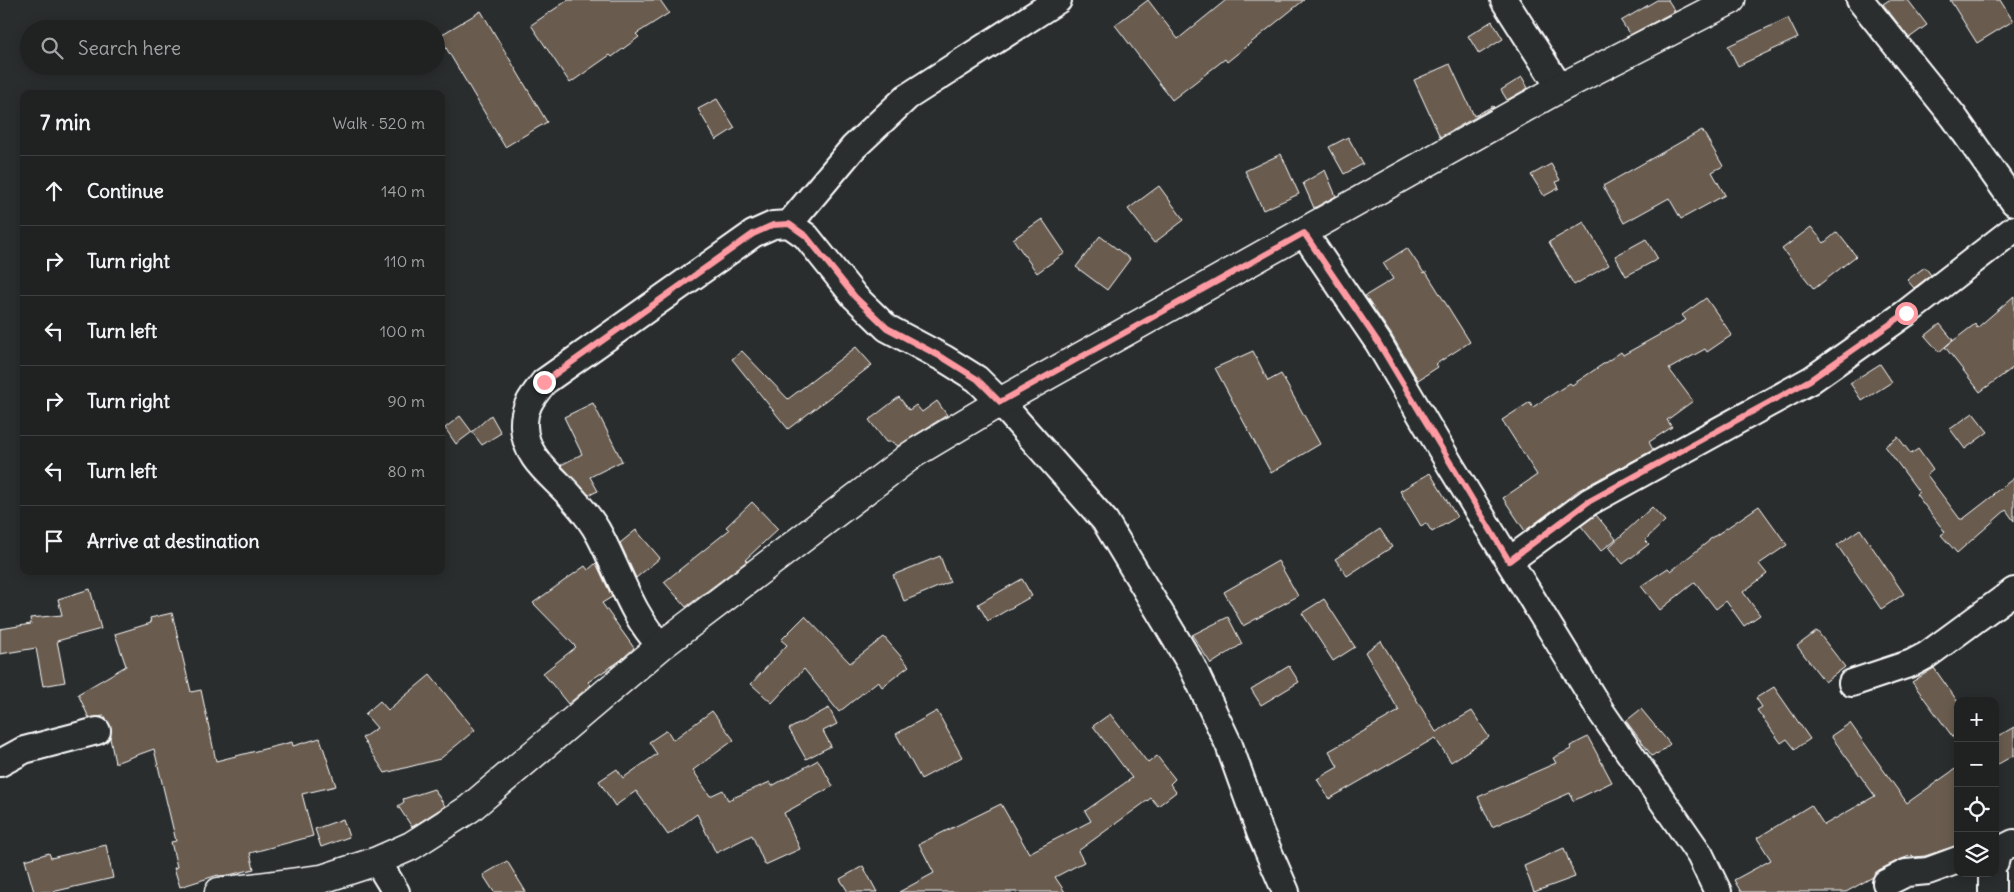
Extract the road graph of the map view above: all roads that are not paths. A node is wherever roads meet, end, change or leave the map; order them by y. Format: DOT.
graph roads {
  1 [pos="1058,0"];
  2 [pos="1504,0"];
  3 [pos="1731,0"];
  4 [pos="1860,0"];
  5 [pos="1560,88"];
  6 [pos="2014,202"];
  7 [pos="789,224"];
  8 [pos="2014,229"];
  9 [pos="1304,233"];
  10 [pos="1000,402"];
  11 [pos="1509,561"];
  12 [pos="2014,591"];
  13 [pos="661,646"];
  14 [pos="1852,683"];
  15 [pos="97,731"];
  16 [pos="0,763"];
  17 [pos="1954,861"];
  18 [pos="377,862"];
  19 [pos="1995,877"];
  20 [pos="1886,883"];
  21 [pos="219,892"];
  22 [pos="396,892"];
  23 [pos="1286,892"];
  24 [pos="1718,892"];
  25 [pos="1992,892"];
  1 -- 7 [label="street"];
  2 -- 5 [label="street"];
  3 -- 5 [label="street"];
  4 -- 6 [label="street"];
  5 -- 9 [label="street"];
  7 -- 10 [label="street"];
  7 -- 13 [label="street"];
  8 -- 11 [label="street"];
  9 -- 10 [label="street"];
  9 -- 11 [label="street"];
  10 -- 13 [label="street"];
  10 -- 23 [label="street"];
  11 -- 24 [label="street"];
  12 -- 14 [label="street"];
  13 -- 18 [label="street"];
  15 -- 16 [label="street"];
  17 -- 20 [label="street"];
  18 -- 21 [label="street"];
  18 -- 22 [label="street"];
  19 -- 25 [label="street"];
}
